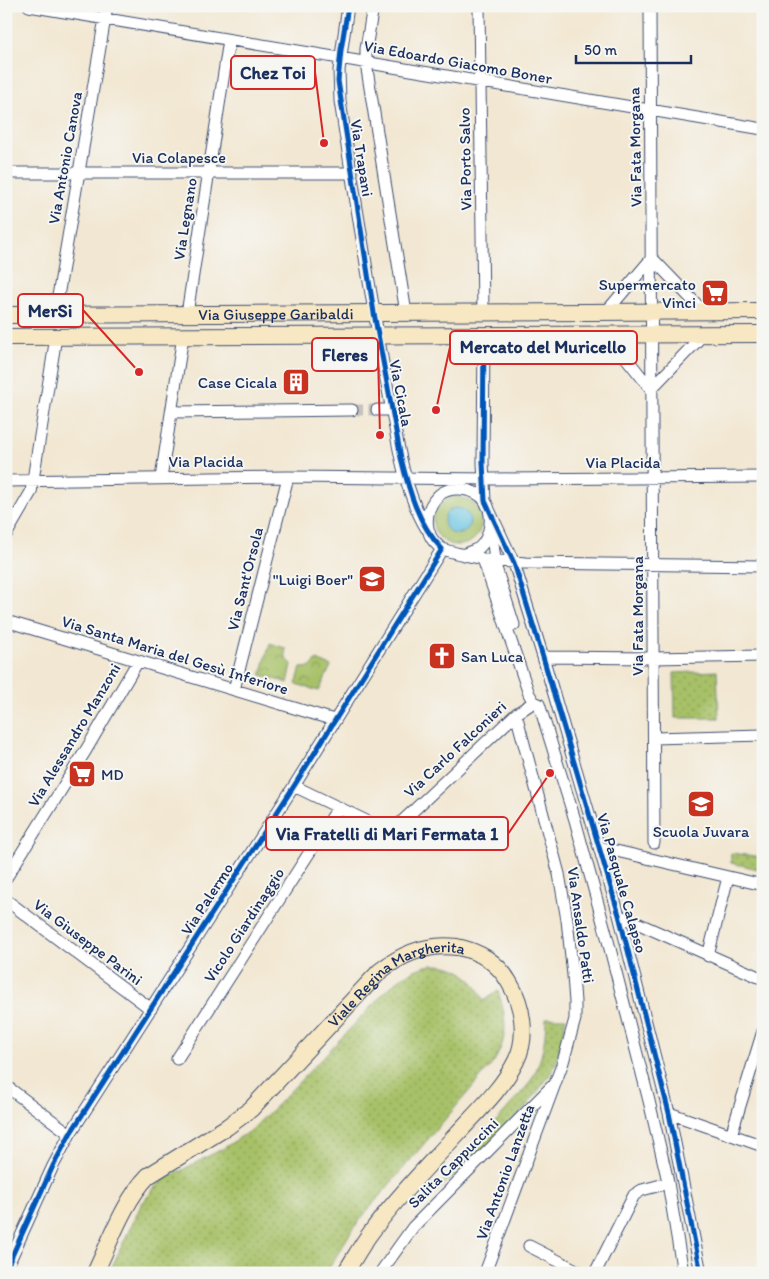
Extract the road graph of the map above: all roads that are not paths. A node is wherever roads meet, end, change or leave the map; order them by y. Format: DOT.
graph roads {
  1 [pos="29,6"];
  2 [pos="107,6"];
  3 [pos="348,6"];
  4 [pos="373,6"];
  5 [pos="479,6"];
  6 [pos="650,6"];
  7 [pos="105,19"];
  8 [pos="229,40"];
  9 [pos="340,59"];
  10 [pos="366,63"];
  11 [pos="480,83"];
  12 [pos="650,110"];
  13 [pos="763,129"];
  14 [pos="6,173"];
  15 [pos="352,173"];
  16 [pos="79,174"];
  17 [pos="209,174"];
  18 [pos="652,258"];
  19 [pos="607,311"];
  20 [pos="652,311"];
  21 [pos="763,311"];
  22 [pos="483,312"];
  23 [pos="704,312"];
  24 [pos="374,313"];
  25 [pos="406,313"];
  26 [pos="55,314"];
  27 [pos="187,314"];
  28 [pos="6,315"];
  29 [pos="484,334"];
  30 [pos="606,334"];
  31 [pos="763,334"];
  32 [pos="652,335"];
  33 [pos="703,335"];
  34 [pos="183,336"];
  35 [pos="378,336"];
  36 [pos="6,337"];
  37 [pos="56,337"];
  38 [pos="651,389"];
  39 [pos="352,410"];
  40 [pos="377,410"];
  41 [pos="392,410"];
  42 [pos="172,412"];
  43 [pos="288,477"];
  44 [pos="406,477"];
  45 [pos="763,477"];
  46 [pos="161,478"];
  47 [pos="484,478"];
  48 [pos="652,478"];
  49 [pos="6,481"];
  50 [pos="34,481"];
  51 [pos="452,489"];
  52 [pos="485,501"];
  53 [pos="490,523"];
  54 [pos="429,534"];
  55 [pos="6,535"];
  56 [pos="442,549"];
  57 [pos="465,554"];
  58 [pos="483,559"];
  59 [pos="494,561"];
  60 [pos="514,562"];
  61 [pos="653,566"];
  62 [pos="763,566"];
  63 [pos="6,621"];
  64 [pos="763,656"];
  65 [pos="544,657"];
  66 [pos="653,658"];
  67 [pos="138,661"];
  68 [pos="234,690"];
  69 [pos="534,702"];
  70 [pos="516,714"];
  71 [pos="334,720"];
  72 [pos="763,735"];
  73 [pos="654,738"];
  74 [pos="294,786"];
  75 [pos="338,808"];
  76 [pos="654,843"];
  77 [pos="599,847"];
  78 [pos="728,877"];
  79 [pos="6,878"];
  80 [pos="763,885"];
  81 [pos="6,900"];
  82 [pos="619,915"];
  83 [pos="708,956"];
  84 [pos="763,979"];
  85 [pos="151,1009"];
  86 [pos="763,1031"];
  87 [pos="177,1060"];
  88 [pos="556,1082"];
  89 [pos="6,1086"];
  90 [pos="669,1113"];
  91 [pos="70,1134"];
  92 [pos="731,1135"];
  93 [pos="763,1146"];
  94 [pos="661,1185"];
  95 [pos="529,1246"];
  96 [pos="6,1269"];
  97 [pos="95,1273"];
  98 [pos="346,1273"];
  99 [pos="380,1273"];
  100 [pos="485,1273"];
  101 [pos="582,1273"];
  102 [pos="595,1273"];
  103 [pos="676,1273"];
  104 [pos="683,1273"];
  105 [pos="701,1273"];
  1 -- 7 [label="street, Via Edoardo Giacomo Boner"];
  2 -- 7 [label="street, Via Antonio Canova"];
  3 -- 9 [label="street, Via Trapani"];
  4 -- 10 [label="street, Via Trapani"];
  5 -- 11 [label="street, Via Porto Salvo"];
  6 -- 12 [label="street, Via Fata Morgana"];
  7 -- 8 [label="street, Via Edoardo Giacomo Boner"];
  7 -- 16 [label="street, Via Antonio Canova"];
  8 -- 9 [label="street, Via Edoardo Giacomo Boner"];
  8 -- 17 [label="street, Via Legnano"];
  9 -- 10 [label="street, Via Edoardo Giacomo Boner"];
  9 -- 15 [label="street, Via Trapani"];
  10 -- 11 [label="street, Via Edoardo Giacomo Boner"];
  10 -- 25 [label="street, Via Trapani"];
  11 -- 12 [label="street, Via Edoardo Giacomo Boner"];
  11 -- 22 [label="street, Via Porto Salvo"];
  12 -- 13 [label="street, Via Edoardo Giacomo Boner"];
  12 -- 18 [label="street, Via Fata Morgana"];
  14 -- 16 [label="street, Via Colapesce"];
  15 -- 17 [label="street, Via Colapesce"];
  15 -- 24 [label="street, Via Trapani"];
  16 -- 17 [label="street, Via Colapesce"];
  16 -- 26 [label="street, Via Antonio Canova"];
  17 -- 27 [label="street, Via Legnano"];
  18 -- 19 [label="street"];
  18 -- 20 [label="street, Via Fata Morgana"];
  18 -- 23 [label="street"];
  19 -- 20 [label="main road, Via Giuseppe Garibaldi"];
  19 -- 22 [label="main road, Via Giuseppe Garibaldi"];
  20 -- 23 [label="main road, Via Giuseppe Garibaldi"];
  20 -- 32 [label="street, Via Fata Morgana"];
  21 -- 23 [label="main road"];
  22 -- 25 [label="main road, Via Giuseppe Garibaldi"];
  24 -- 25 [label="main road, Via Giuseppe Garibaldi"];
  24 -- 27 [label="main road, Via Giuseppe Garibaldi"];
  24 -- 35 [label="street, Via Cicala"];
  25 -- 35 [label="main road"];
  26 -- 27 [label="main road, Via Giuseppe Garibaldi"];
  26 -- 28 [label="main road, Via Giuseppe Garibaldi"];
  29 -- 30 [label="main road, Via Giuseppe Garibaldi"];
  29 -- 35 [label="main road, Via Giuseppe Garibaldi"];
  29 -- 47 [label="street"];
  30 -- 32 [label="main road, Via Giuseppe Garibaldi"];
  30 -- 38 [label="street"];
  31 -- 33 [label="main road"];
  32 -- 33 [label="main road, Via Giuseppe Garibaldi"];
  32 -- 38 [label="street, Via Fata Morgana"];
  33 -- 38 [label="street"];
  34 -- 35 [label="main road, Via Giuseppe Garibaldi"];
  34 -- 37 [label="main road, Via Giuseppe Garibaldi"];
  34 -- 42 [label="street"];
  35 -- 41 [label="street, Via Cicala"];
  36 -- 37 [label="main road, Via Giuseppe Garibaldi"];
  37 -- 50 [label="street"];
  38 -- 48 [label="street, Via Fata Morgana"];
  39 -- 42 [label="street"];
  40 -- 41 [label="street"];
  41 -- 44 [label="street, Via Cicala"];
  42 -- 46 [label="street"];
  43 -- 44 [label="street, Via Placida"];
  43 -- 46 [label="street, Via Placida"];
  43 -- 68 [label="street, Via Sant'Orsola"];
  44 -- 47 [label="street, Via Placida"];
  44 -- 54 [label="street, Via Cicala"];
  45 -- 48 [label="street, Via Placida"];
  46 -- 50 [label="street, Via Placida"];
  47 -- 48 [label="street, Via Placida"];
  47 -- 51 [label="street"];
  47 -- 52 [label="street"];
  48 -- 61 [label="street, Via Fata Morgana"];
  49 -- 50 [label="street, Via Placida"];
  50 -- 55 [label="street"];
  51 -- 52 [label="street"];
  51 -- 54 [label="street"];
  52 -- 53 [label="street"];
  52 -- 60 [label="street, Via Pasquale Calapso"];
  53 -- 57 [label="street"];
  53 -- 59 [label="street"];
  54 -- 56 [label="street"];
  56 -- 57 [label="street"];
  56 -- 71 [label="street, Via Palermo"];
  57 -- 58 [label="street"];
  58 -- 59 [label="street"];
  58 -- 69 [label="street"];
  59 -- 60 [label="street"];
  59 -- 69 [label="street"];
  60 -- 61 [label="street"];
  60 -- 65 [label="street, Via Pasquale Calapso"];
  61 -- 62 [label="street"];
  61 -- 66 [label="street, Via Fata Morgana"];
  63 -- 67 [label="street, Via Santa Maria del Gesù Inferiore"];
  64 -- 66 [label="street"];
  65 -- 66 [label="street"];
  65 -- 77 [label="street, Via Pasquale Calapso"];
  66 -- 73 [label="street, Via Fata Morgana"];
  67 -- 68 [label="street, Via Santa Maria del Gesù Inferiore"];
  67 -- 79 [label="street, Via Alessandro Manzoni"];
  68 -- 71 [label="street, Via Santa Maria del Gesù Inferiore"];
  69 -- 70 [label="street, Via Carlo Falconieri"];
  69 -- 94 [label="street"];
  69 -- 104 [label="street"];
  70 -- 75 [label="street, Via Carlo Falconieri"];
  70 -- 88 [label="street, Via Ansaldo Patti"];
  71 -- 74 [label="street, Via Palermo"];
  72 -- 73 [label="street"];
  73 -- 76 [label="street, Via Fata Morgana"];
  74 -- 75 [label="street, Via Carlo Falconieri"];
  74 -- 85 [label="street, Via Palermo"];
  75 -- 87 [label="street, Vicolo Giardinaggio"];
  77 -- 78 [label="street"];
  77 -- 82 [label="street, Via Pasquale Calapso"];
  78 -- 80 [label="street"];
  78 -- 83 [label="street"];
  81 -- 85 [label="street, Via Giuseppe Parini"];
  82 -- 83 [label="street"];
  82 -- 90 [label="street, Via Pasquale Calapso"];
  83 -- 84 [label="street"];
  85 -- 91 [label="street, Via Palermo"];
  86 -- 92 [label="street"];
  88 -- 99 [label="street, Salita Cappuccini"];
  88 -- 100 [label="street, Via Antonio Lanzetta"];
  89 -- 91 [label="street"];
  90 -- 92 [label="street"];
  90 -- 105 [label="street, Via Pasquale Calapso"];
  91 -- 96 [label="street, Via Palermo"];
  92 -- 93 [label="street"];
  94 -- 102 [label="street"];
  94 -- 103 [label="street"];
  95 -- 101 [label="street"];
  97 -- 98 [label="main road, Viale Regina Margherita"];
}
